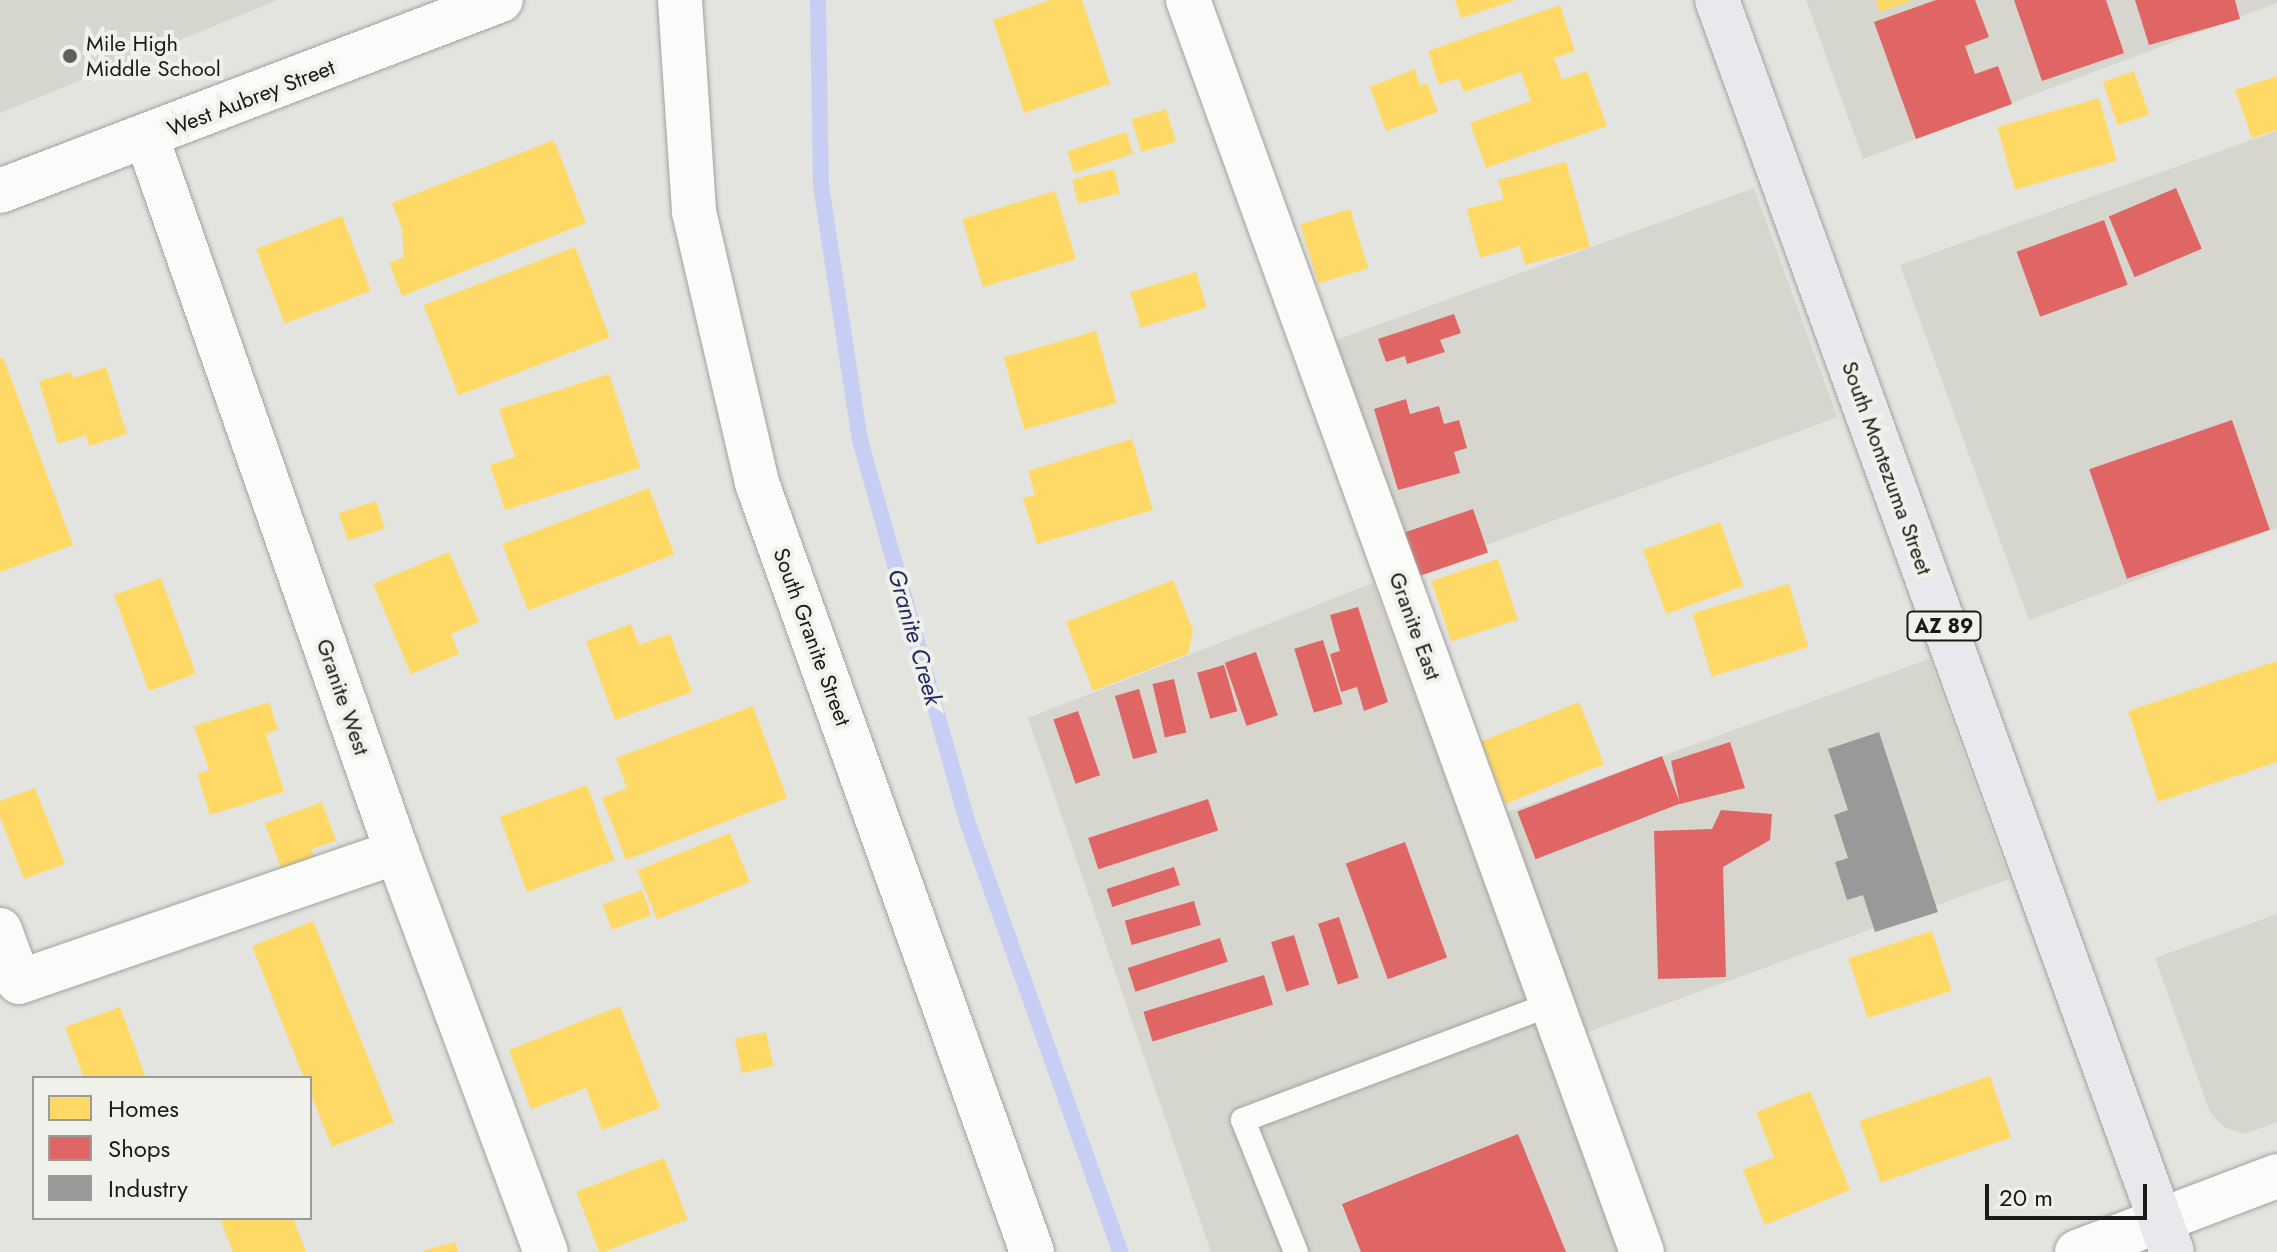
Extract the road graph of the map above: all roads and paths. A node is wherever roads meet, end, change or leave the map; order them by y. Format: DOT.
graph roads {
  1 [pos="501,0"];
  2 [pos="680,0"];
  3 [pos="1188,0"];
  4 [pos="1717,0"];
  5 [pos="147,138"];
  6 [pos="0,191"];
  7 [pos="397,852"];
  8 [pos="0,930"];
  9 [pos="1552,1004"];
  10 [pos="2277,1176"];
  11 [pos="2166,1236"];
  12 [pos="546,1252"];
  13 [pos="1032,1252"];
  14 [pos="1296,1252"];
  15 [pos="1642,1252"];
  16 [pos="2077,1252"];
  1 -- 5 [label="street, West Aubrey Street"];
  2 -- 13 [label="street, South Granite Street"];
  3 -- 9 [label="street, Granite East"];
  4 -- 11 [label="main road, South Montezuma Street / AZ 89"];
  5 -- 6 [label="street, West Aubrey Street"];
  5 -- 7 [label="street, Granite West"];
  7 -- 8 [label="street"];
  7 -- 12 [label="street, Granite West"];
  9 -- 14 [label="lane"];
  9 -- 15 [label="street, Granite East"];
  10 -- 11 [label="street"];
  11 -- 16 [label="street"];
}
